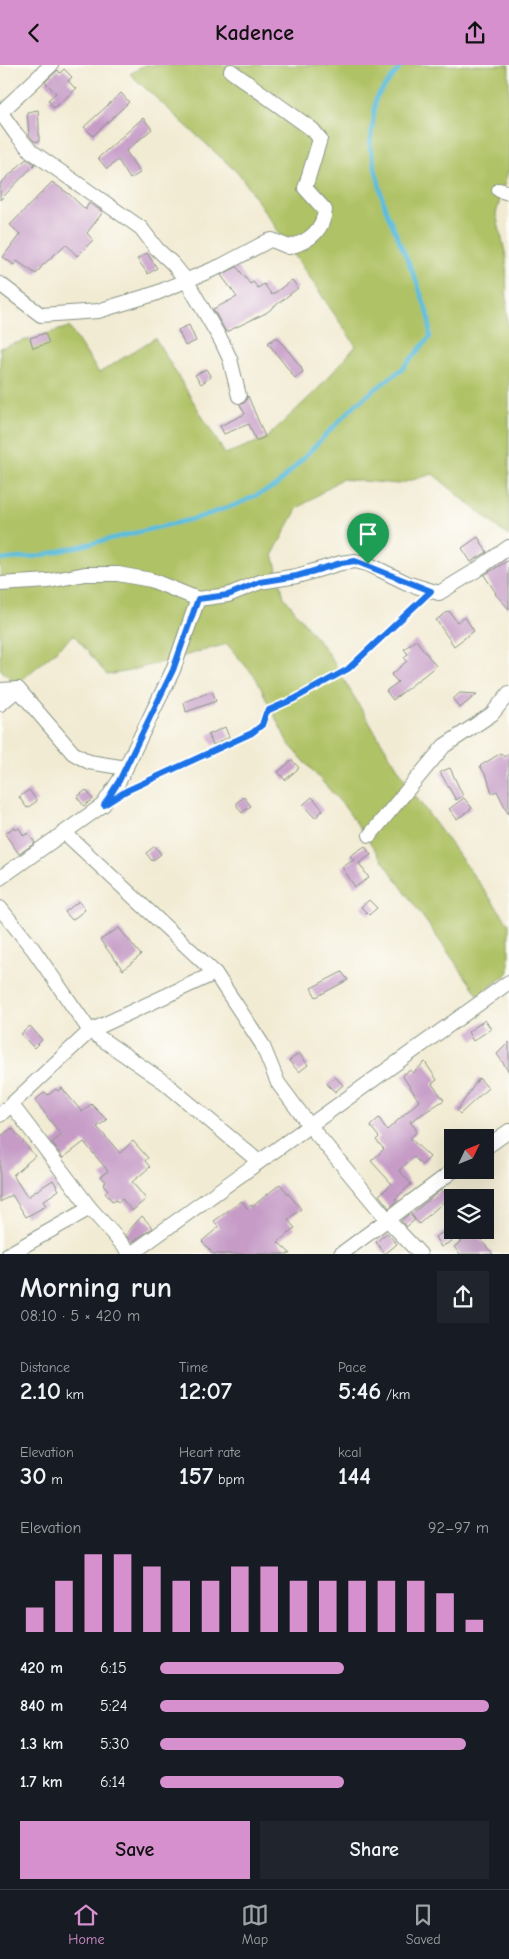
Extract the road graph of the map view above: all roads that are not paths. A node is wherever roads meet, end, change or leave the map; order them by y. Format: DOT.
graph roads {
  1 [pos="51,65"];
  2 [pos="231,71"];
  3 [pos="0,113"];
  4 [pos="186,280"];
  5 [pos="0,283"];
  6 [pos="239,396"];
  7 [pos="509,547"];
  8 [pos="0,584"];
  9 [pos="198,599"];
  10 [pos="18,689"];
  11 [pos="0,690"];
  12 [pos="509,693"];
  13 [pos="0,704"];
  14 [pos="126,768"];
  15 [pos="65,833"];
  16 [pos="370,835"];
  17 [pos="0,878"];
  18 [pos="0,908"];
  19 [pos="214,973"];
  20 [pos="509,982"];
  21 [pos="90,1031"];
  22 [pos="12,1105"];
  23 [pos="0,1115"];
  24 [pos="310,1126"];
  25 [pos="509,1131"];
  26 [pos="494,1142"];
  27 [pos="259,1162"];
  28 [pos="444,1177"];
  29 [pos="90,1208"];
  30 [pos="387,1219"];
  31 [pos="9,1254"];
  32 [pos="131,1254"];
  33 [pos="341,1254"];
  34 [pos="420,1254"];
  1 -- 3 [label="street"];
  2 -- 4 [label="street"];
  3 -- 4 [label="street"];
  4 -- 5 [label="street"];
  4 -- 6 [label="street"];
  7 -- 9 [label="street"];
  8 -- 9 [label="street"];
  9 -- 14 [label="street"];
  10 -- 11 [label="street"];
  10 -- 13 [label="street"];
  10 -- 14 [label="street"];
  12 -- 16 [label="street"];
  14 -- 15 [label="street"];
  15 -- 17 [label="street"];
  15 -- 19 [label="street"];
  18 -- 21 [label="street"];
  19 -- 21 [label="street"];
  19 -- 24 [label="street"];
  20 -- 24 [label="street"];
  21 -- 22 [label="street"];
  21 -- 27 [label="street"];
  22 -- 23 [label="street"];
  22 -- 29 [label="street"];
  24 -- 27 [label="street"];
  24 -- 30 [label="street"];
  25 -- 26 [label="street"];
  27 -- 32 [label="street"];
  28 -- 30 [label="street"];
  29 -- 31 [label="street"];
  29 -- 32 [label="street"];
  30 -- 33 [label="street"];
  30 -- 34 [label="street"];
}
